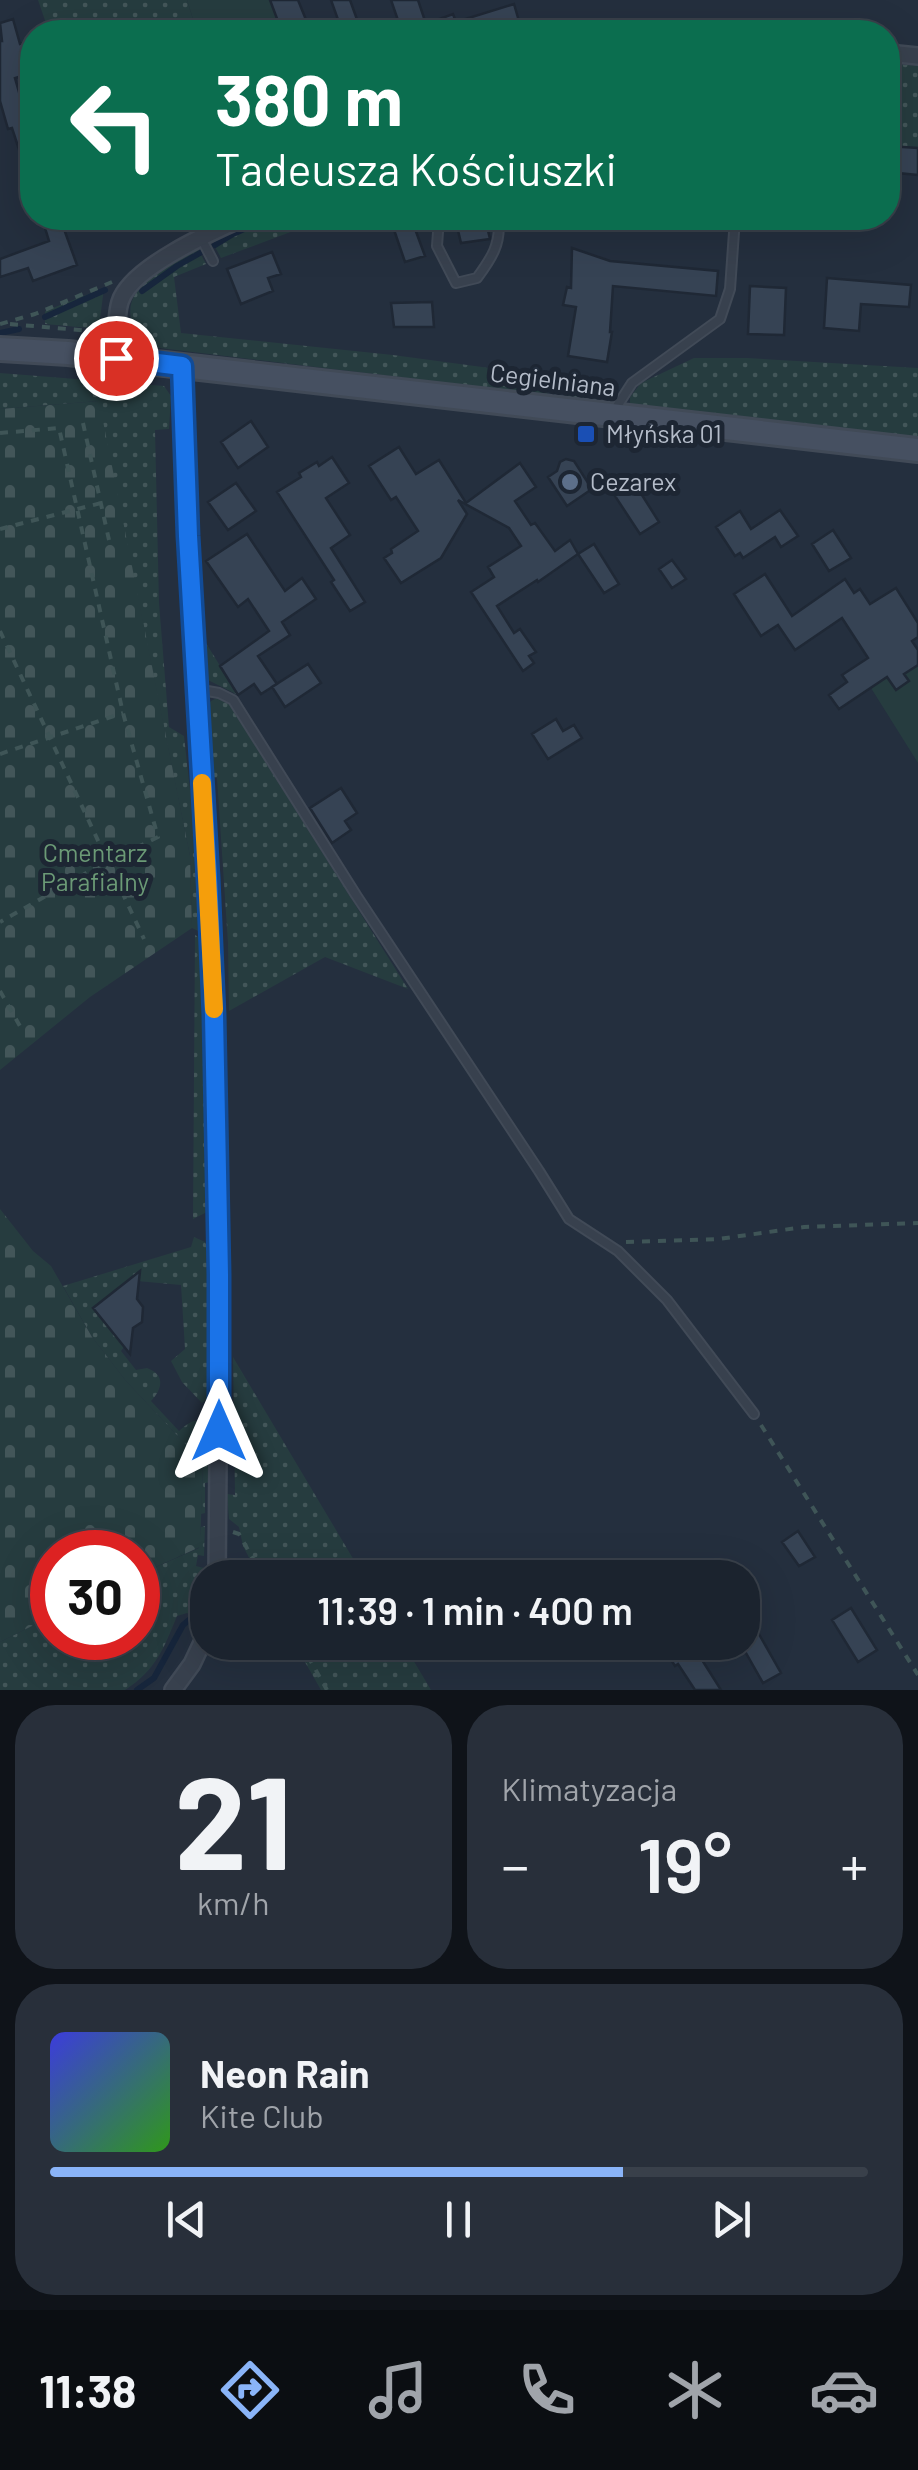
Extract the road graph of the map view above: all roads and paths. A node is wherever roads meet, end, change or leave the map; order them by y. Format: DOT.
graph roads {
  1 [pos="218,230"];
  2 [pos="438,230"];
  3 [pos="499,230"];
  4 [pos="733,230"];
  5 [pos="201,238"];
  6 [pos="212,261"];
  7 [pos="107,295"];
  8 [pos="104,320"];
  9 [pos="2,324"];
  10 [pos="0,350"];
  11 [pos="116,358"];
  12 [pos="182,366"];
  13 [pos="612,415"];
  14 [pos="83,423"];
  15 [pos="0,433"];
  16 [pos="918,450"];
  17 [pos="101,503"];
  18 [pos="78,508"];
  19 [pos="0,528"];
  20 [pos="109,540"];
  21 [pos="0,630"];
  22 [pos="196,690"];
  23 [pos="123,714"];
  24 [pos="48,737"];
  25 [pos="0,754"];
  26 [pos="107,862"];
  27 [pos="0,922"];
  28 [pos="144,939"];
  29 [pos="0,991"];
  30 [pos="21,1028"];
  31 [pos="918,1222"];
  32 [pos="606,1242"];
  33 [pos="754,1414"];
  34 [pos="219,1528"];
  35 [pos="218,1560"];
  36 [pos="254,1560"];
  37 [pos="194,1660"];
  38 [pos="310,1660"];
  39 [pos="918,1675"];
  40 [pos="173,1690"];
  41 [pos="327,1690"];
  1 -- 5 [label="street"];
  2 -- 3 [label="lane"];
  4 -- 13 [label="lane"];
  5 -- 6 [label="lane"];
  5 -- 11 [label="street"];
  7 -- 9 [label="path"];
  8 -- 9 [label="path"];
  10 -- 11 [label="street, Cegielniana"];
  11 -- 12 [label="street, Cegielniana"];
  12 -- 13 [label="street, Cegielniana"];
  12 -- 22 [label="street"];
  13 -- 16 [label="street, Cegielniana"];
  14 -- 17 [label="path"];
  15 -- 18 [label="path"];
  17 -- 18 [label="path"];
  17 -- 20 [label="path"];
  18 -- 19 [label="path"];
  18 -- 23 [label="path"];
  21 -- 24 [label="path"];
  22 -- 32 [label="lane"];
  22 -- 34 [label="street"];
  23 -- 24 [label="path"];
  23 -- 26 [label="path"];
  24 -- 25 [label="path"];
  24 -- 26 [label="path"];
  26 -- 27 [label="path"];
  26 -- 28 [label="path"];
  29 -- 30 [label="path"];
  31 -- 32 [label="path"];
  32 -- 33 [label="lane"];
  33 -- 39 [label="path"];
  34 -- 35 [label="street"];
  34 -- 36 [label="path"];
  37 -- 40 [label="street"];
  38 -- 41 [label="path"];
}
